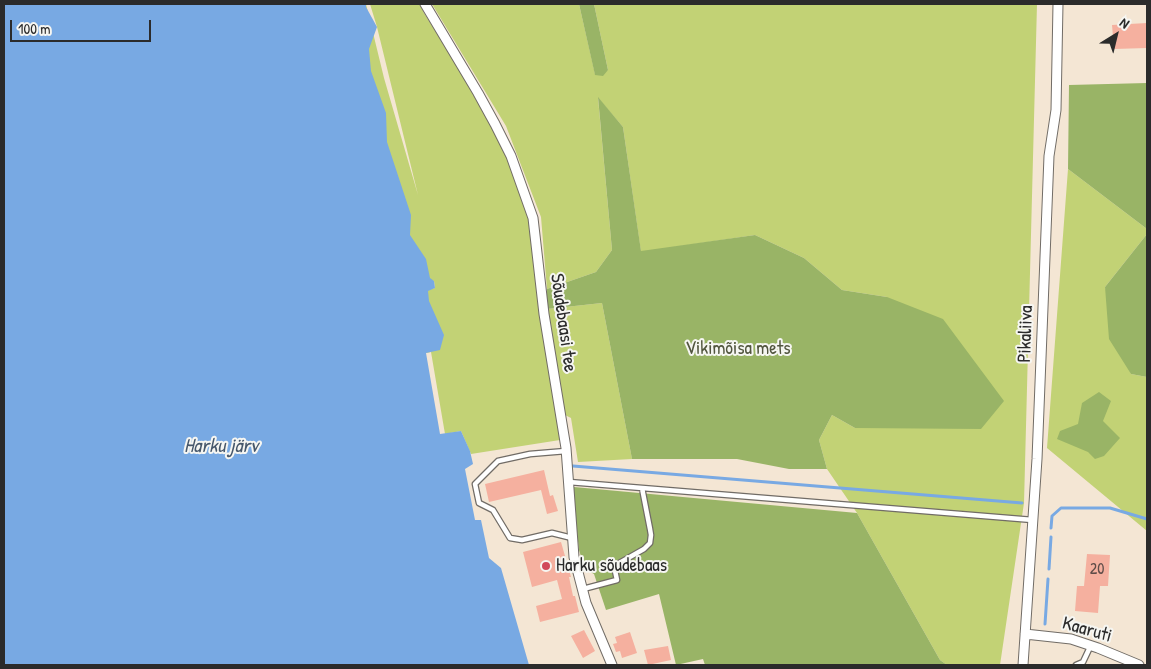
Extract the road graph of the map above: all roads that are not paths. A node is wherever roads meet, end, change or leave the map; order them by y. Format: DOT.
graph roads {
  1 [pos="424,4"];
  2 [pos="1058,4"];
  3 [pos="566,451"];
  4 [pos="569,482"];
  5 [pos="642,488"];
  6 [pos="1033,520"];
  7 [pos="573,539"];
  8 [pos="583,589"];
  9 [pos="1025,634"];
  10 [pos="1091,646"];
  11 [pos="612,665"];
  12 [pos="1023,665"];
  13 [pos="1076,665"];
  14 [pos="1139,665"];
  1 -- 3 [label="street, Sõudebaasi tee"];
  2 -- 6 [label="street, Pikaliiva"];
  3 -- 4 [label="street, Sõudebaasi tee"];
  3 -- 7 [label="lane"];
  4 -- 5 [label="lane"];
  4 -- 7 [label="street, Sõudebaasi tee"];
  5 -- 6 [label="lane"];
  5 -- 8 [label="lane"];
  6 -- 9 [label="street, Pikaliiva"];
  7 -- 8 [label="street, Sõudebaasi tee"];
  8 -- 11 [label="street, Sõudebaasi tee"];
  9 -- 10 [label="street, Kaaruti"];
  9 -- 12 [label="street, Pikaliiva"];
  10 -- 13 [label="lane"];
  10 -- 14 [label="street, Kaaruti"];
}
